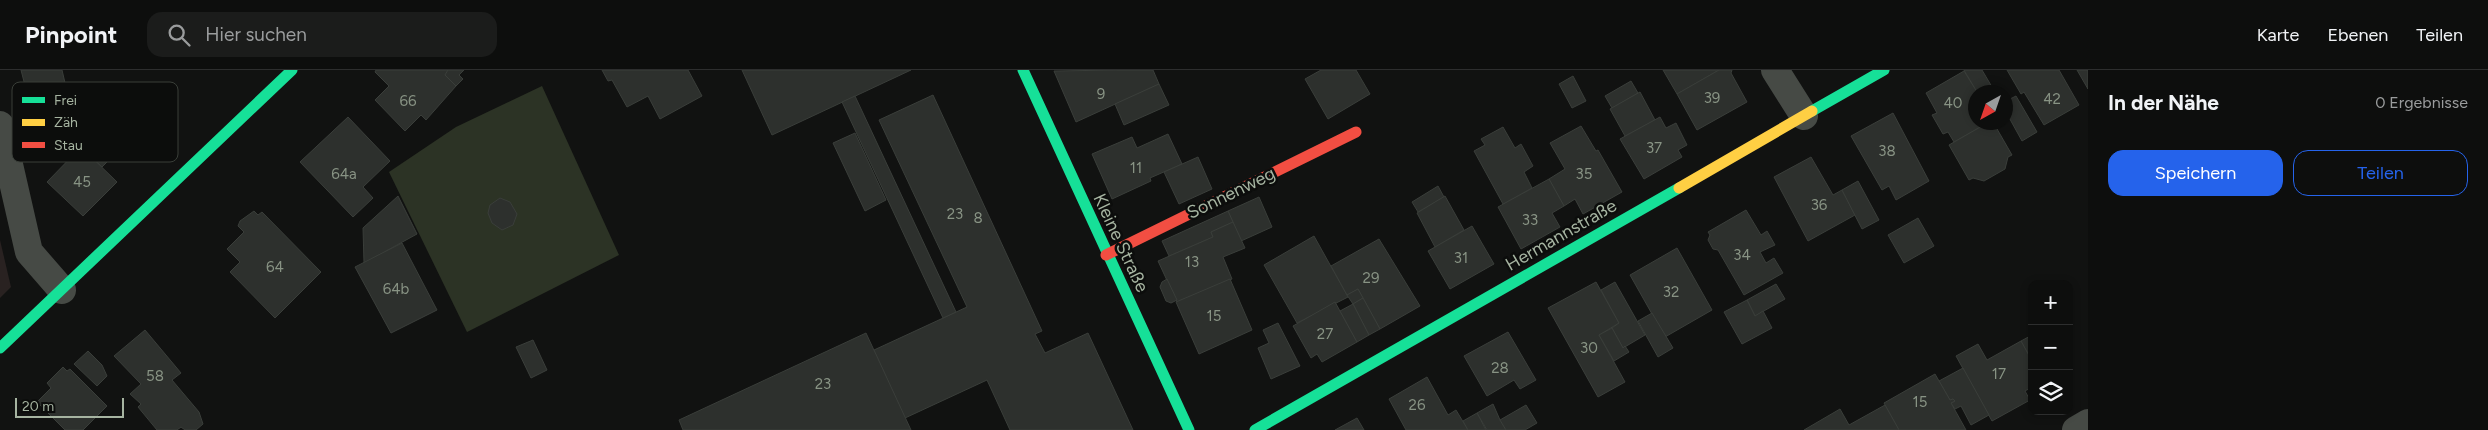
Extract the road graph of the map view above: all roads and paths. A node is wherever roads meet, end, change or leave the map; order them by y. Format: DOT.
graph roads {
  1 [pos="292,70"];
  2 [pos="1023,70"];
  3 [pos="1775,70"];
  4 [pos="1884,70"];
  5 [pos="1804,116"];
  6 [pos="0,125"];
  7 [pos="1356,132"];
  8 [pos="1106,255"];
  9 [pos="62,290"];
  10 [pos="0,348"];
  11 [pos="2088,423"];
  12 [pos="1189,430"];
  13 [pos="1254,430"];
  14 [pos="2076,430"];
  1 -- 9 [label="street"];
  2 -- 8 [label="street, Kleine Straße"];
  3 -- 5 [label="street"];
  4 -- 5 [label="street, Hermannstraße"];
  5 -- 13 [label="street, Hermannstraße"];
  6 -- 9 [label="street"];
  7 -- 8 [label="street, Sonnenweg"];
  8 -- 12 [label="street, Kleine Straße"];
  9 -- 10 [label="street"];
  11 -- 14 [label="street"];
}
